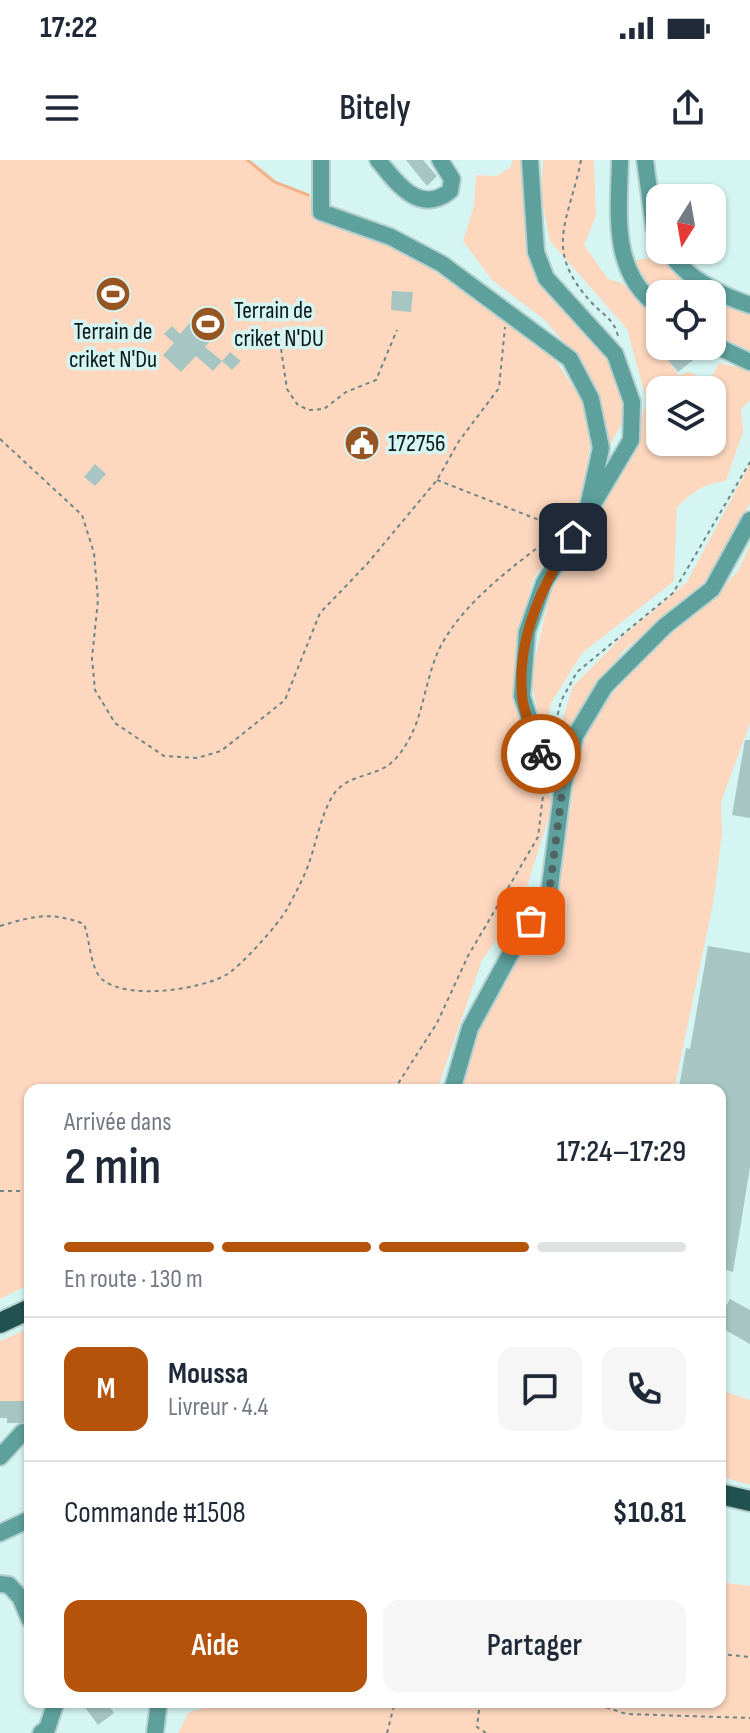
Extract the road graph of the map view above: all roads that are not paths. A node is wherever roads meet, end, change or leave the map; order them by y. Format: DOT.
graph roads {
  1 [pos="321,160"];
  2 [pos="378,160"];
  3 [pos="530,160"];
  4 [pos="620,160"];
  5 [pos="645,160"];
  6 [pos="445,162"];
  7 [pos="648,184"];
  8 [pos="676,264"];
  9 [pos="646,298"];
  10 [pos="750,305"];
  11 [pos="726,351"];
  12 [pos="750,362"];
  13 [pos="586,516"];
  14 [pos="750,520"];
  15 [pos="563,785"];
  16 [pos="454,1084"];
  17 [pos="24,1312"];
  18 [pos="0,1323"];
  19 [pos="23,1432"];
  20 [pos="0,1457"];
  21 [pos="726,1495"];
  22 [pos="750,1501"];
  23 [pos="24,1522"];
  24 [pos="0,1533"];
  25 [pos="0,1584"];
  26 [pos="24,1606"];
  27 [pos="54,1708"];
  28 [pos="158,1708"];
  29 [pos="41,1733"];
  30 [pos="155,1733"];
  1 -- 13 [label="street"];
  2 -- 6 [label="street"];
  3 -- 13 [label="street"];
  4 -- 9 [label="street"];
  5 -- 7 [label="street"];
  8 -- 10 [label="street"];
  11 -- 12 [label="street"];
  13 -- 15 [label="street"];
  14 -- 15 [label="street"];
  15 -- 16 [label="street"];
  17 -- 18 [label="main road"];
  19 -- 20 [label="street"];
  21 -- 22 [label="main road"];
  23 -- 24 [label="street"];
  25 -- 26 [label="street"];
  27 -- 29 [label="street"];
  28 -- 30 [label="street"];
}
